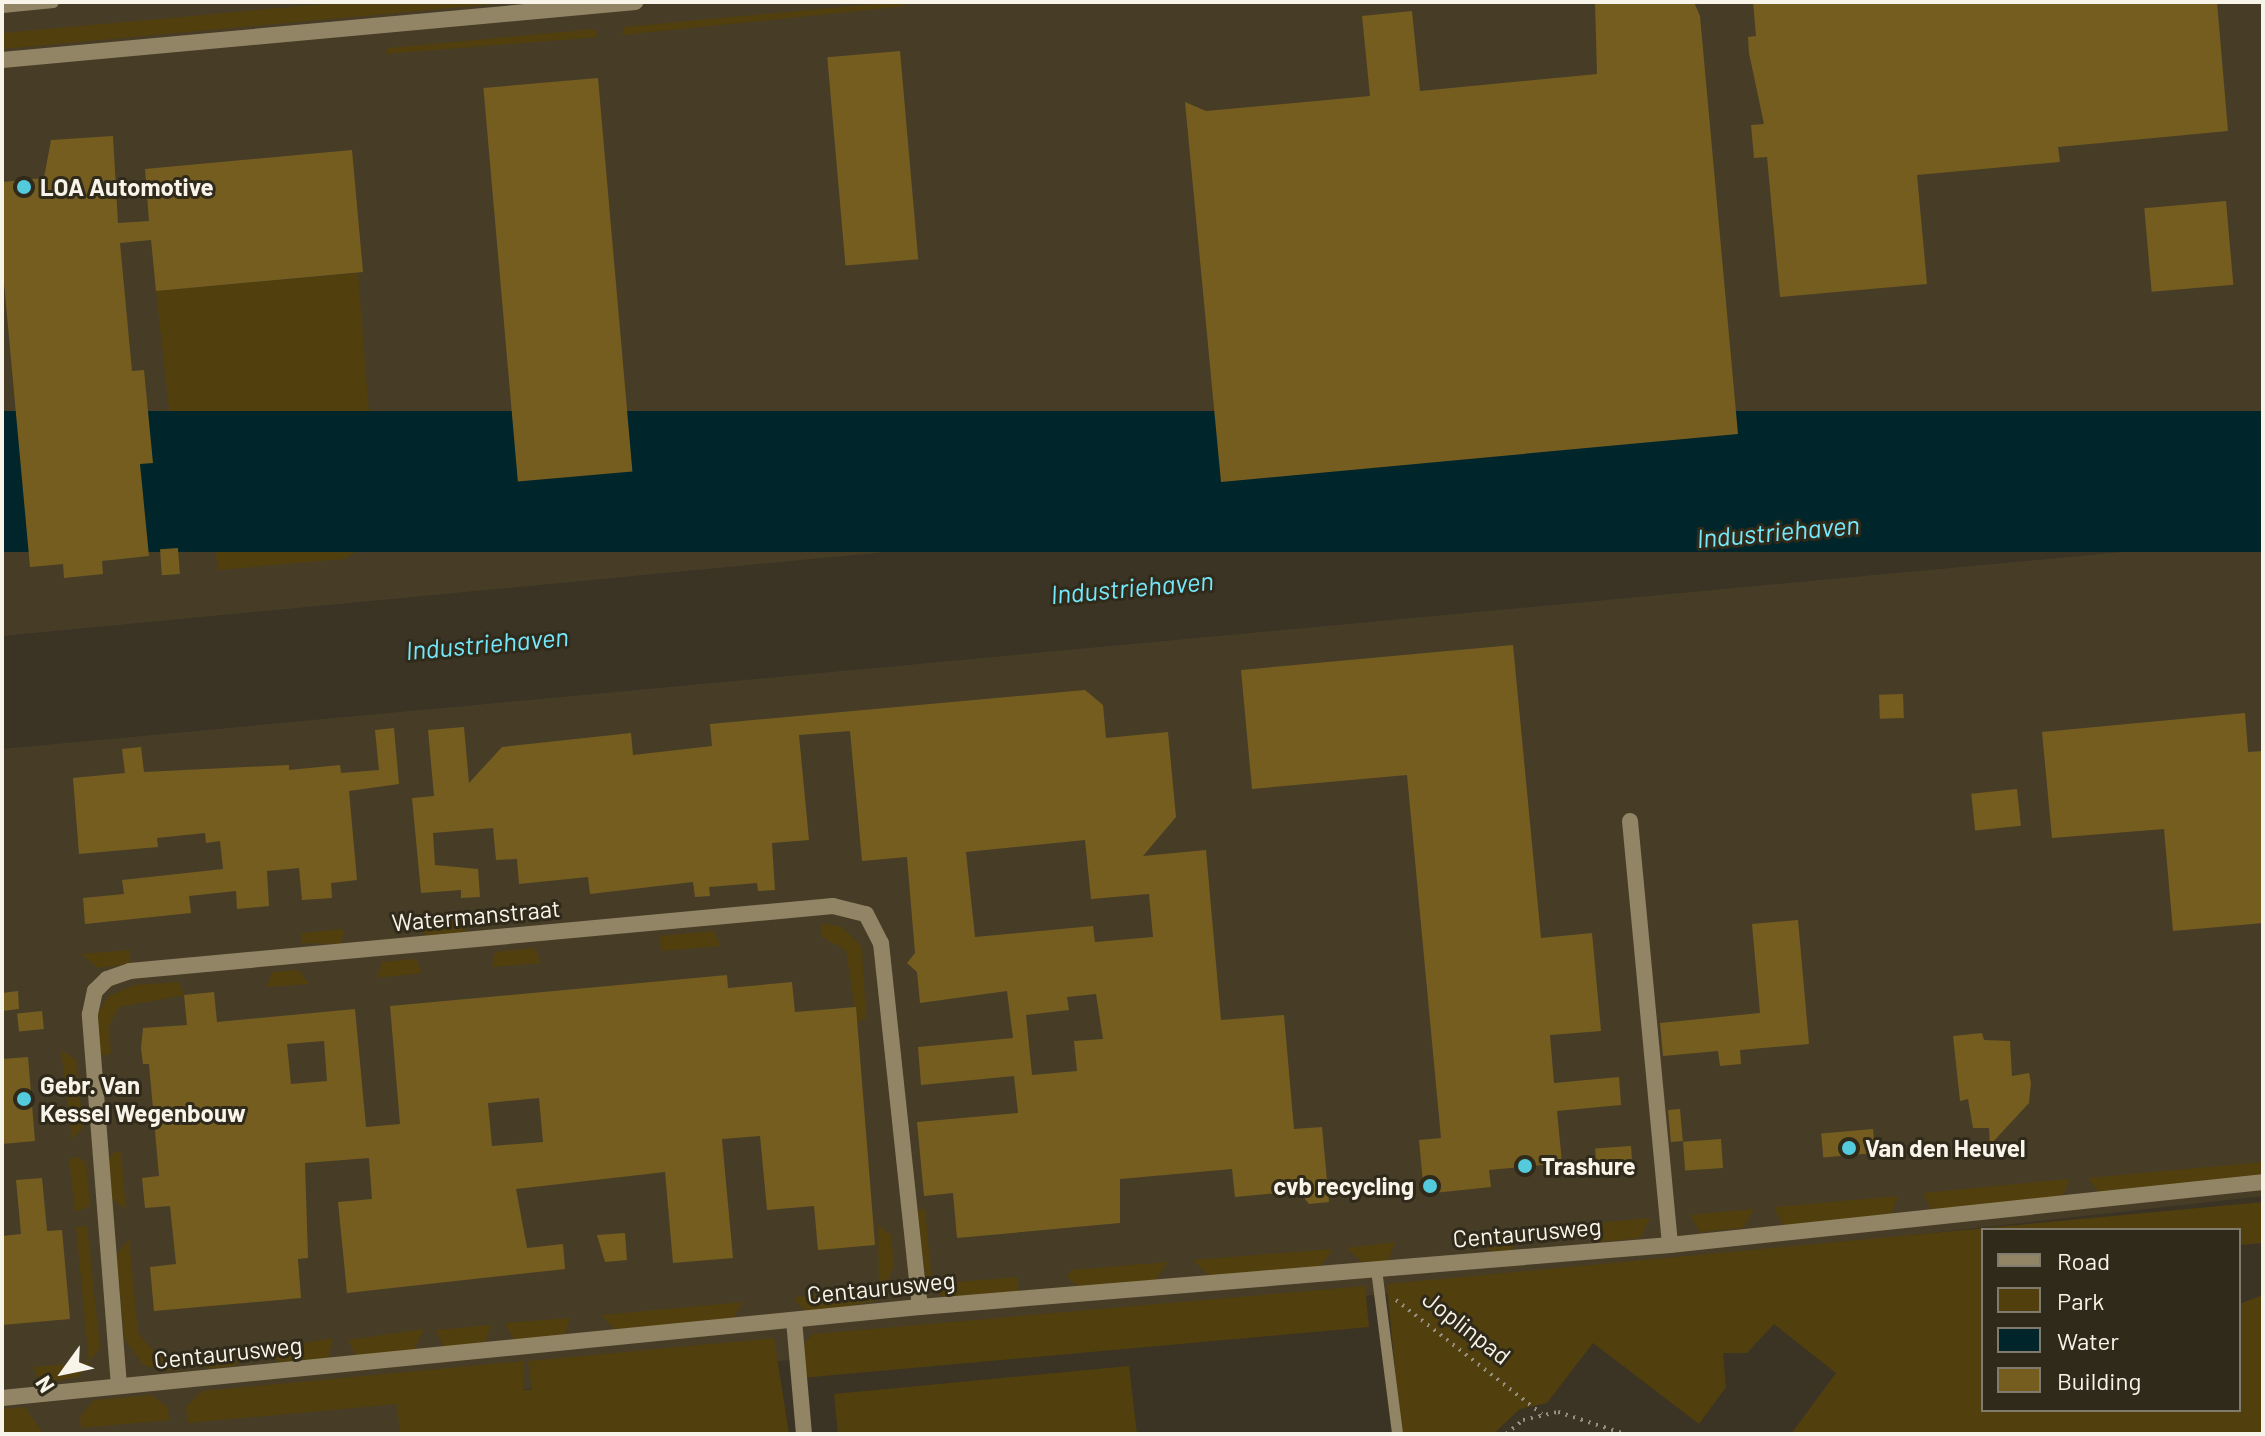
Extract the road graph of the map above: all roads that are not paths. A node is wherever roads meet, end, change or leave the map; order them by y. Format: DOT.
graph roads {
  1 [pos="53,2"];
  2 [pos="635,2"];
  3 [pos="2,7"];
  4 [pos="2,60"];
  5 [pos="1630,821"];
  6 [pos="2263,1182"];
  7 [pos="1670,1245"];
  8 [pos="1376,1269"];
  9 [pos="920,1307"];
  10 [pos="794,1320"];
  11 [pos="119,1386"];
  12 [pos="2,1398"];
  13 [pos="804,1434"];
  14 [pos="1397,1434"];
  1 -- 3 [label="lane"];
  2 -- 4 [label="street"];
  5 -- 7 [label="street"];
  6 -- 7 [label="street, Centaurusweg"];
  7 -- 8 [label="street, Centaurusweg"];
  8 -- 9 [label="street, Centaurusweg"];
  8 -- 14 [label="lane"];
  9 -- 10 [label="street, Centaurusweg"];
  9 -- 11 [label="street, Watermanstraat"];
  10 -- 11 [label="street, Centaurusweg"];
  10 -- 13 [label="street, Centaurusweg"];
  11 -- 12 [label="street, Centaurusweg"];
}
